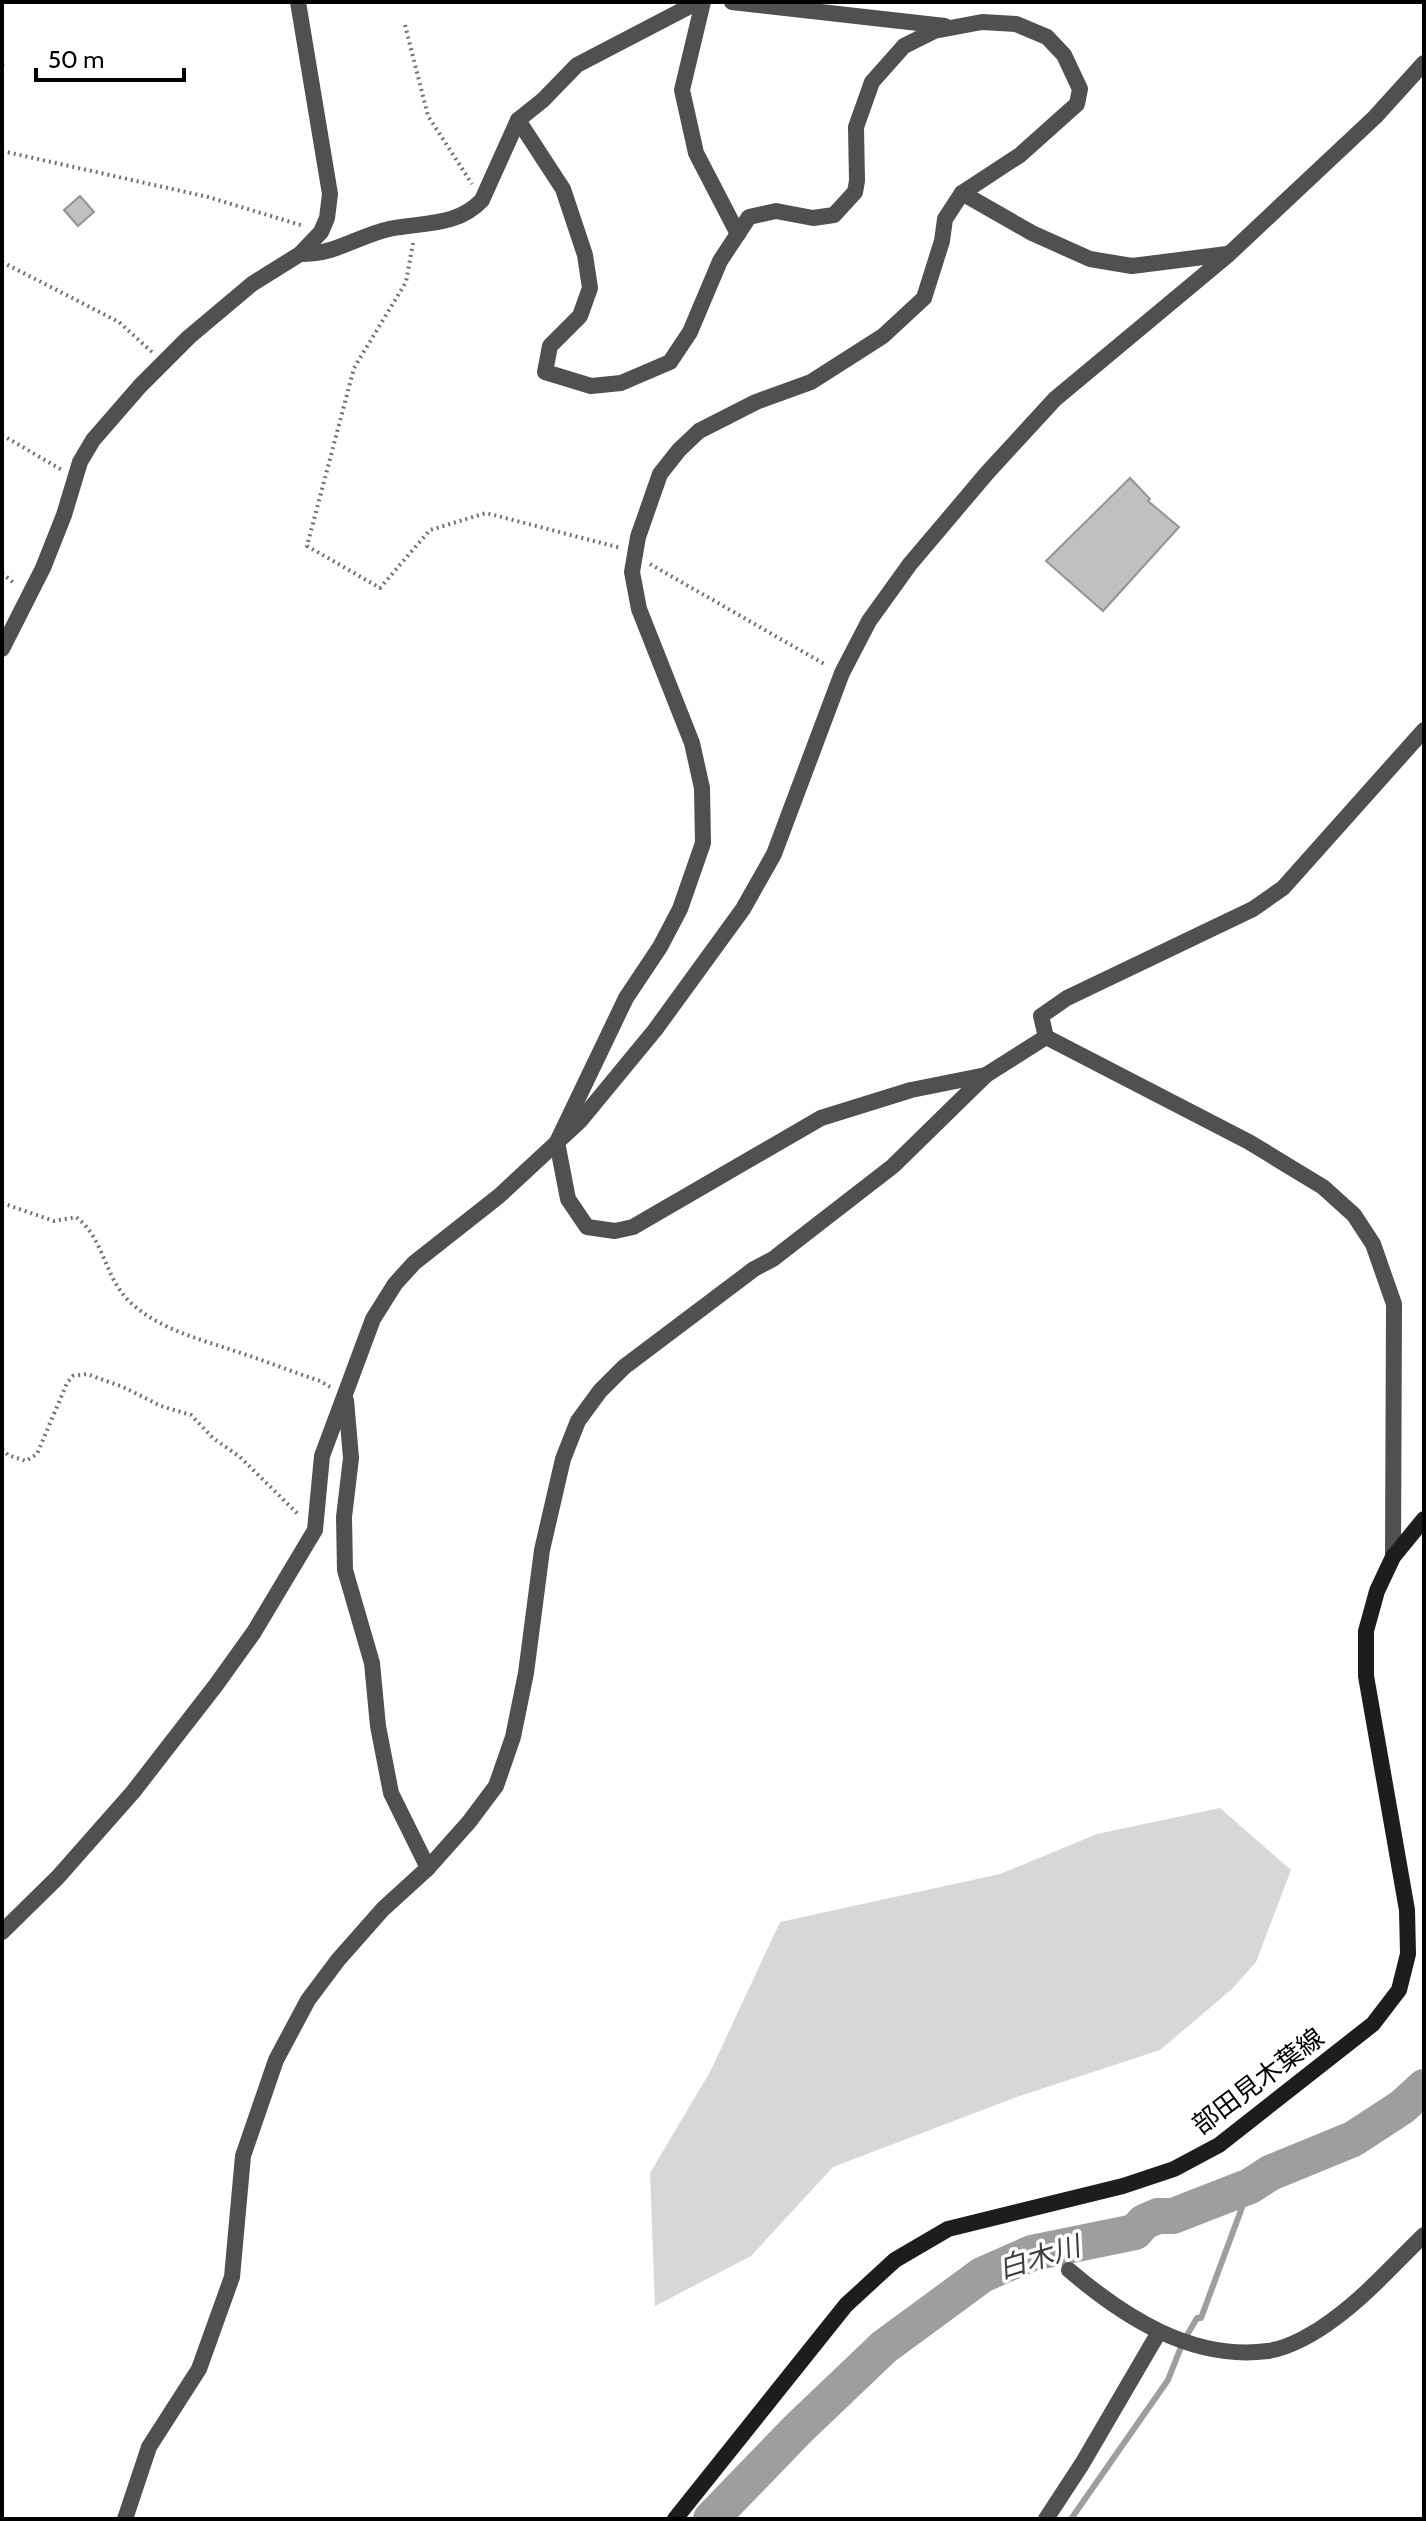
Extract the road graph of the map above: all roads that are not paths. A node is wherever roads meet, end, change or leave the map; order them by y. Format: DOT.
graph roads {
  1 [pos="298,2"];
  2 [pos="701,2"];
  3 [pos="732,2"];
  4 [pos="957,27"];
  5 [pos="1424,63"];
  6 [pos="518,120"];
  7 [pos="962,193"];
  8 [pos="738,234"];
  9 [pos="300,254"];
  10 [pos="1229,254"];
  11 [pos="2,649"];
  12 [pos="1424,730"];
  13 [pos="1046,1037"];
  14 [pos="986,1075"];
  15 [pos="557,1142"];
  16 [pos="341,1392"];
  17 [pos="1424,1519"];
  18 [pos="1393,1557"];
  19 [pos="428,1868"];
  20 [pos="2,1932"];
  21 [pos="1424,2235"];
  22 [pos="1069,2270"];
  23 [pos="1159,2332"];
  24 [pos="125,2519"];
  25 [pos="675,2519"];
  26 [pos="1046,2519"];
  1 -- 9 [label="street"];
  2 -- 6 [label="street"];
  2 -- 8 [label="street"];
  3 -- 4 [label="street"];
  4 -- 7 [label="street"];
  4 -- 8 [label="street"];
  5 -- 10 [label="street"];
  6 -- 8 [label="street"];
  6 -- 9 [label="street"];
  7 -- 10 [label="street"];
  7 -- 15 [label="street"];
  9 -- 11 [label="street"];
  10 -- 15 [label="street"];
  12 -- 13 [label="street"];
  13 -- 14 [label="street"];
  13 -- 18 [label="street"];
  14 -- 15 [label="street"];
  14 -- 19 [label="street"];
  15 -- 16 [label="street"];
  16 -- 19 [label="street"];
  16 -- 20 [label="street"];
  17 -- 18 [label="main road, 部田見木葉線"];
  18 -- 25 [label="main road, 部田見木葉線"];
  19 -- 24 [label="street"];
  21 -- 23 [label="street"];
  22 -- 23 [label="street"];
  23 -- 26 [label="street"];
}
